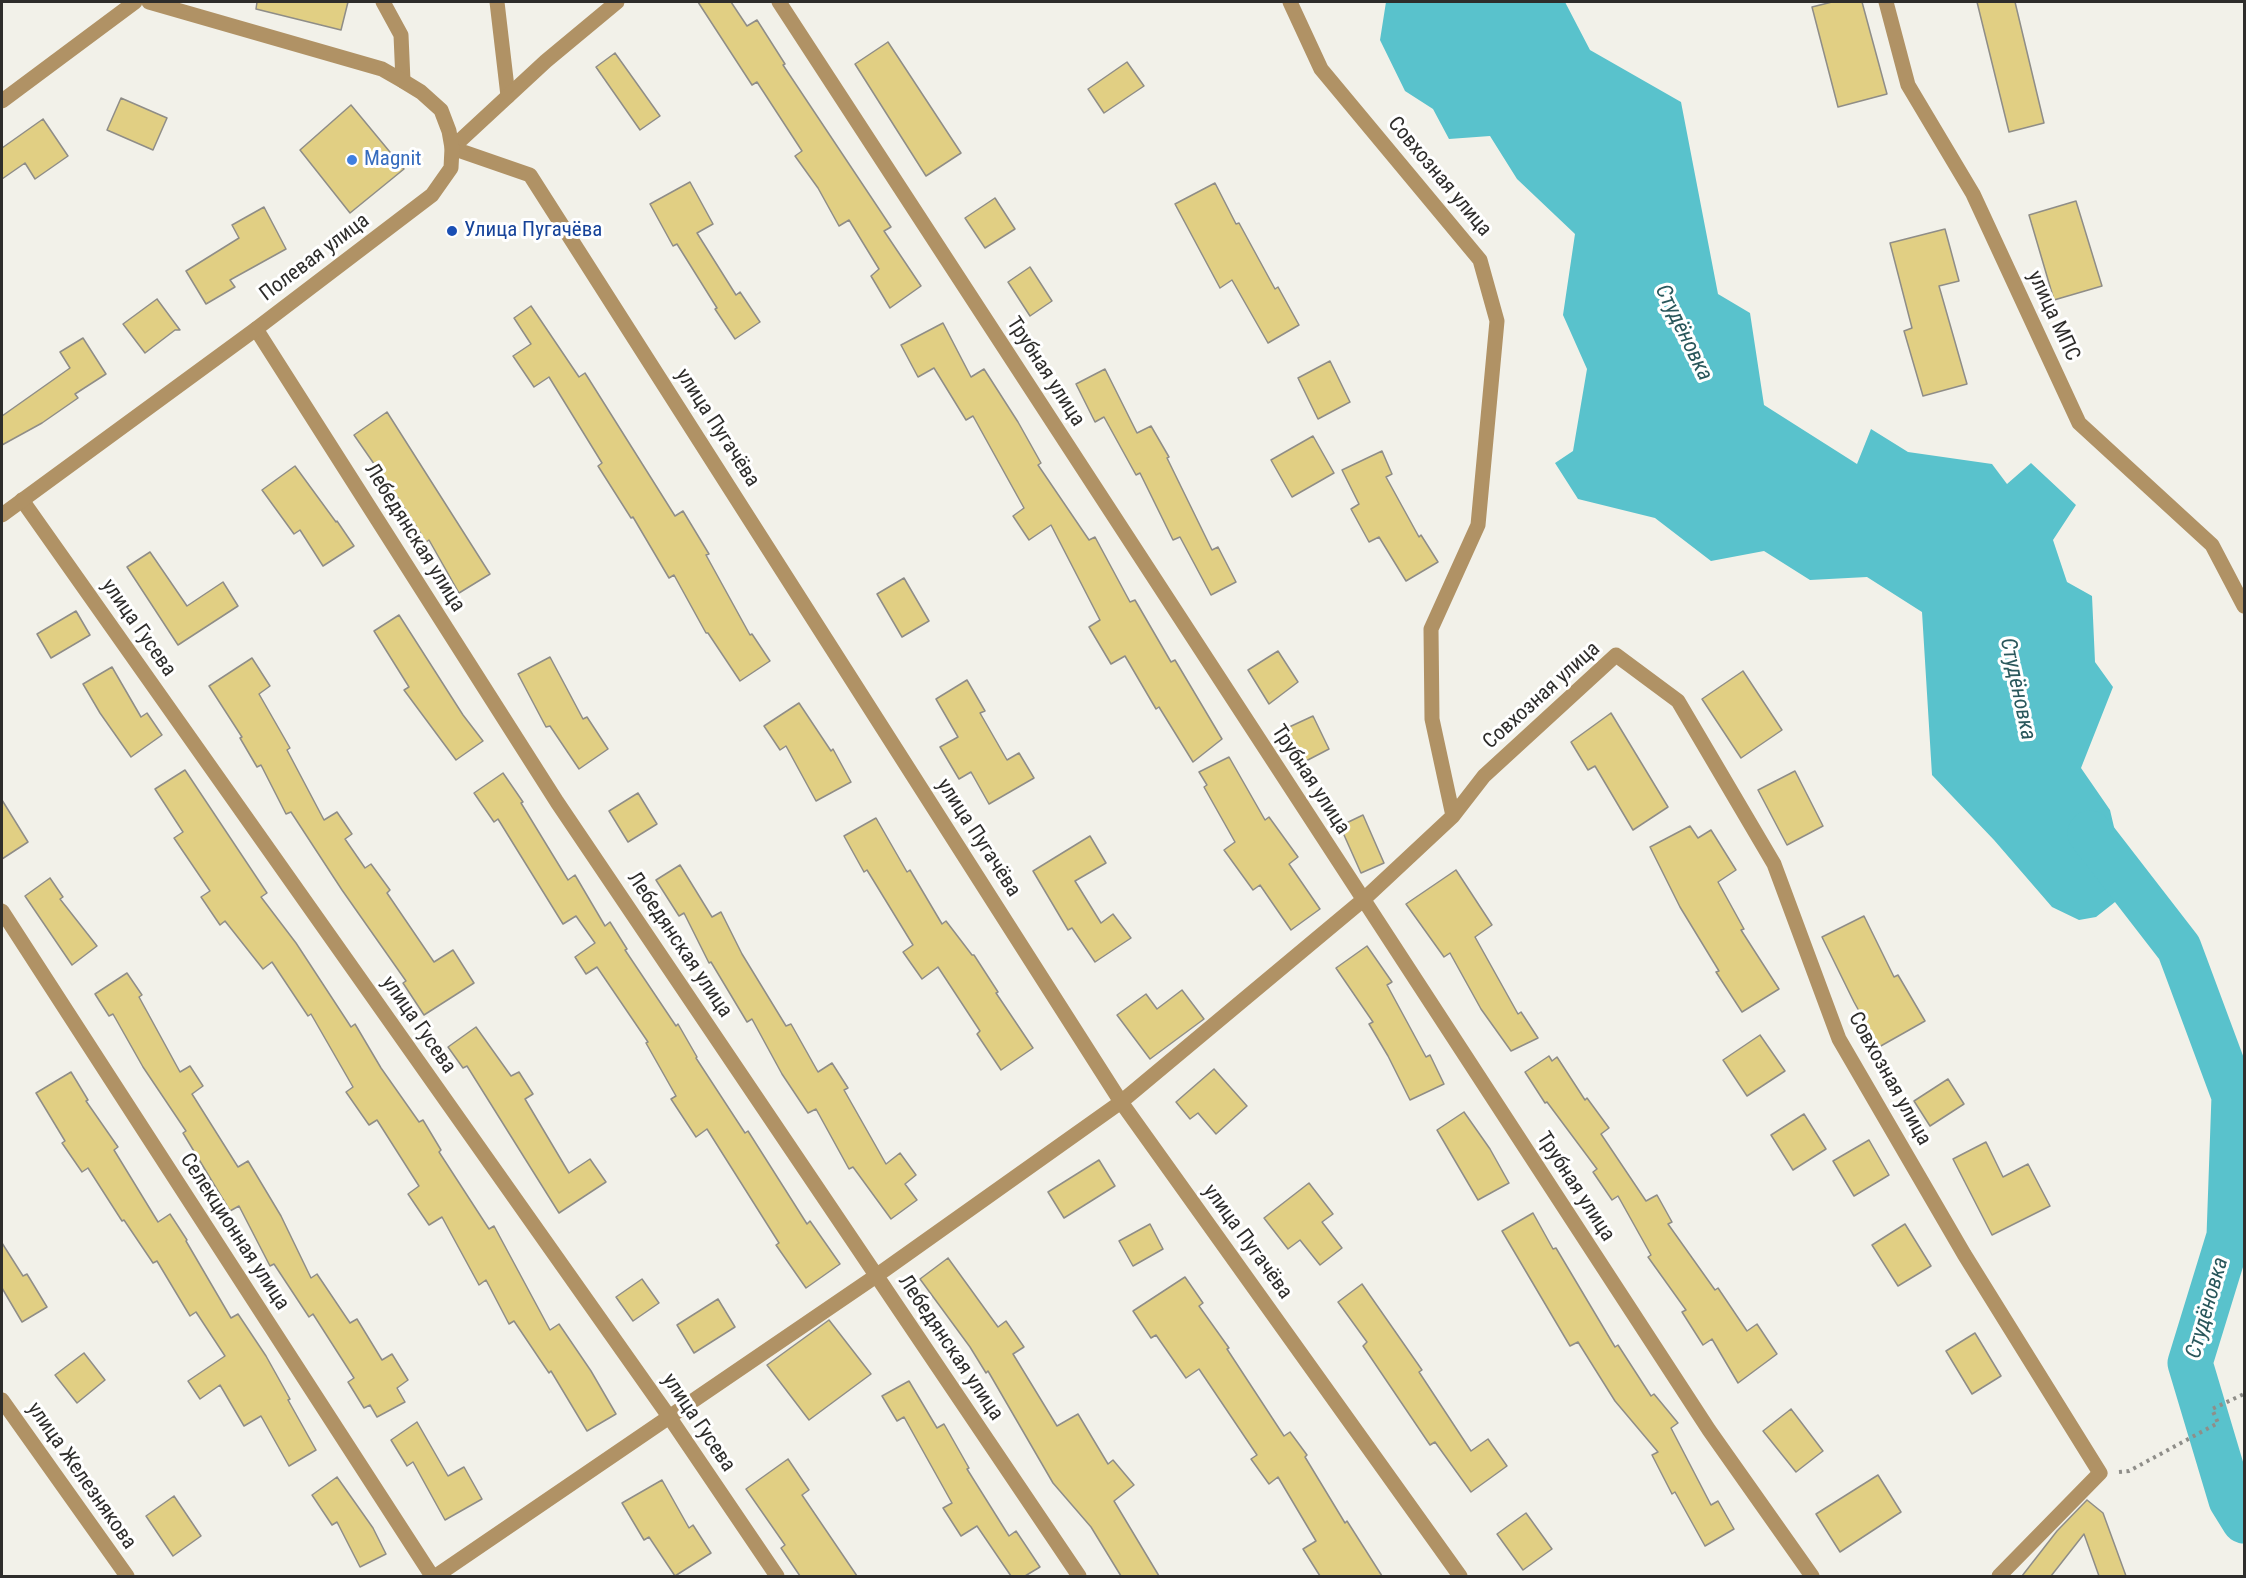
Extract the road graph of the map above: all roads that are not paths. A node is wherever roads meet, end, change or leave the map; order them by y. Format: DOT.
graph roads {
  1 [pos="135,2"];
  2 [pos="149,2"];
  3 [pos="383,2"];
  4 [pos="497,2"];
  5 [pos="617,2"];
  6 [pos="779,2"];
  7 [pos="1290,2"];
  8 [pos="1886,2"];
  9 [pos="403,81"];
  10 [pos="508,96"];
  11 [pos="2,101"];
  12 [pos="452,148"];
  13 [pos="256,330"];
  14 [pos="22,500"];
  15 [pos="2,515"];
  16 [pos="2244,606"];
  17 [pos="1453,816"];
  18 [pos="1364,900"];
  19 [pos="2,911"];
  20 [pos="1121,1102"];
  21 [pos="876,1276"];
  22 [pos="2,1400"];
  23 [pos="670,1418"];
  24 [pos="127,1576"];
  25 [pos="434,1576"];
  26 [pos="777,1576"];
  27 [pos="1079,1576"];
  28 [pos="1460,1576"];
  29 [pos="1812,1576"];
  30 [pos="1999,1576"];
  1 -- 11 [label="street"];
  2 -- 9 [label="street"];
  3 -- 9 [label="street"];
  4 -- 10 [label="street"];
  5 -- 10 [label="street"];
  6 -- 18 [label="street, Трубная улица"];
  7 -- 17 [label="street, Совхозная улица"];
  8 -- 16 [label="street, улица МПС"];
  9 -- 12 [label="street"];
  10 -- 12 [label="street"];
  12 -- 13 [label="street, Полевая улица"];
  12 -- 20 [label="street, улица Пугачёва"];
  13 -- 14 [label="street, Полевая улица"];
  13 -- 21 [label="street, Лебедянская улица"];
  14 -- 15 [label="street, Полевая улица"];
  14 -- 23 [label="street, улица Гусева"];
  17 -- 18 [label="street"];
  17 -- 30 [label="street, Совхозная улица"];
  18 -- 20 [label="street"];
  18 -- 29 [label="street, Трубная улица"];
  19 -- 25 [label="street, Селекционная улица"];
  20 -- 21 [label="street"];
  20 -- 28 [label="street, улица Пугачёва"];
  21 -- 23 [label="street"];
  21 -- 27 [label="street, Лебедянская улица"];
  22 -- 24 [label="street, улица Железнякова"];
  23 -- 25 [label="street"];
  23 -- 26 [label="street, улица Гусева"];
}
